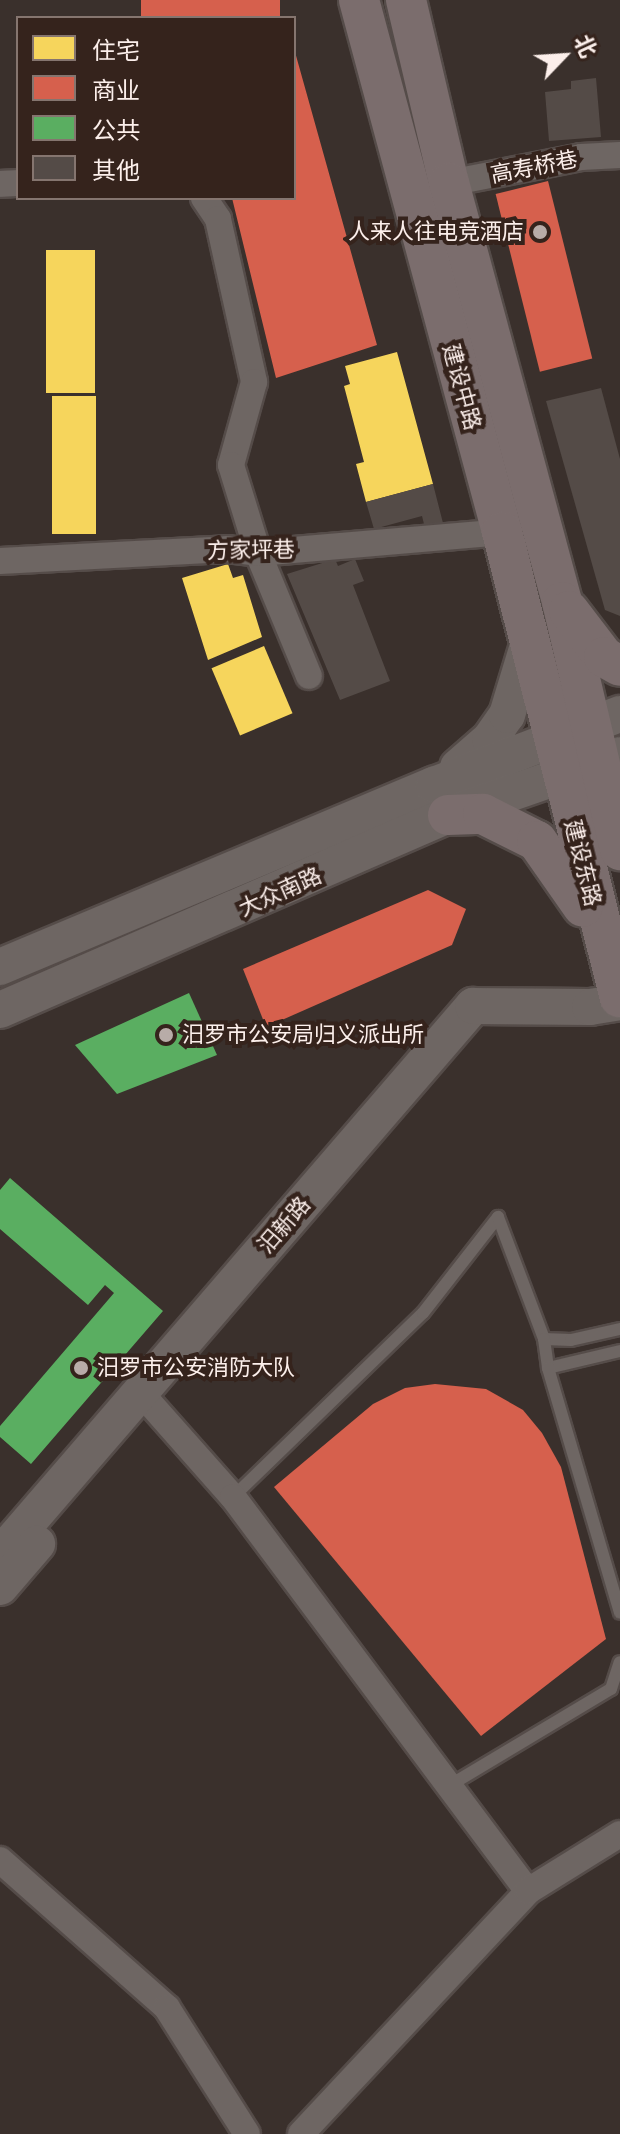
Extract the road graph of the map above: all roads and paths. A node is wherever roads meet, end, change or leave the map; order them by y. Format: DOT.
graph roads {
  1 [pos="407,1"];
  2 [pos="353,7"];
  3 [pos="620,155"];
  4 [pos="449,183"];
  5 [pos="205,200"];
  6 [pos="502,532"];
  7 [pos="258,553"];
  8 [pos="0,561"];
  9 [pos="562,602"];
  10 [pos="530,639"];
  11 [pos="620,666"];
  12 [pos="309,676"];
  13 [pos="590,745"];
  14 [pos="441,800"];
  15 [pos="620,850"];
  16 [pos="602,937"];
  17 [pos="0,967"];
  18 [pos="620,999"];
  19 [pos="0,1010"];
  20 [pos="620,1329"];
  21 [pos="544,1339"];
  22 [pos="620,1351"];
  23 [pos="548,1368"];
  24 [pos="147,1401"];
  25 [pos="233,1497"];
  26 [pos="0,1555"];
  27 [pos="0,1587"];
  28 [pos="620,1613"];
  29 [pos="620,1662"];
  30 [pos="447,1787"];
  31 [pos="620,1834"];
  32 [pos="0,1860"];
  33 [pos="528,1891"];
  34 [pos="247,2134"];
  35 [pos="301,2134"];
  1 -- 4 [label="main road, 建设中路"];
  2 -- 6 [label="main road, 建设中路"];
  3 -- 4 [label="street, 高寿桥巷"];
  4 -- 9 [label="main road, 建设中路"];
  5 -- 7 [label="street"];
  6 -- 7 [label="street, 方家坪巷"];
  6 -- 10 [label="main road, 建设中路"];
  7 -- 8 [label="street, 方家坪巷"];
  7 -- 12 [label="street"];
  9 -- 11 [label="main road"];
  9 -- 13 [label="main road, 建设中路"];
  10 -- 13 [label="main road, 建设中路"];
  10 -- 14 [label="main road"];
  13 -- 14 [label="main road, 大众南路"];
  13 -- 15 [label="main road, 建设东路"];
  13 -- 16 [label="main road, 建设东路"];
  14 -- 16 [label="main road"];
  14 -- 17 [label="main road, 大众南路"];
  14 -- 19 [label="main road, 大众南路"];
  16 -- 18 [label="main road, 建设东路"];
  18 -- 24 [label="main road, 汨新路"];
  20 -- 21 [label="lane"];
  21 -- 23 [label="lane"];
  21 -- 25 [label="lane"];
  22 -- 23 [label="lane"];
  23 -- 28 [label="lane"];
  24 -- 25 [label="street"];
  24 -- 26 [label="main road, 汨新路"];
  24 -- 27 [label="main road"];
  25 -- 30 [label="street"];
  29 -- 30 [label="lane"];
  30 -- 33 [label="street"];
  31 -- 33 [label="street"];
  32 -- 34 [label="street"];
  33 -- 35 [label="street"];
}
